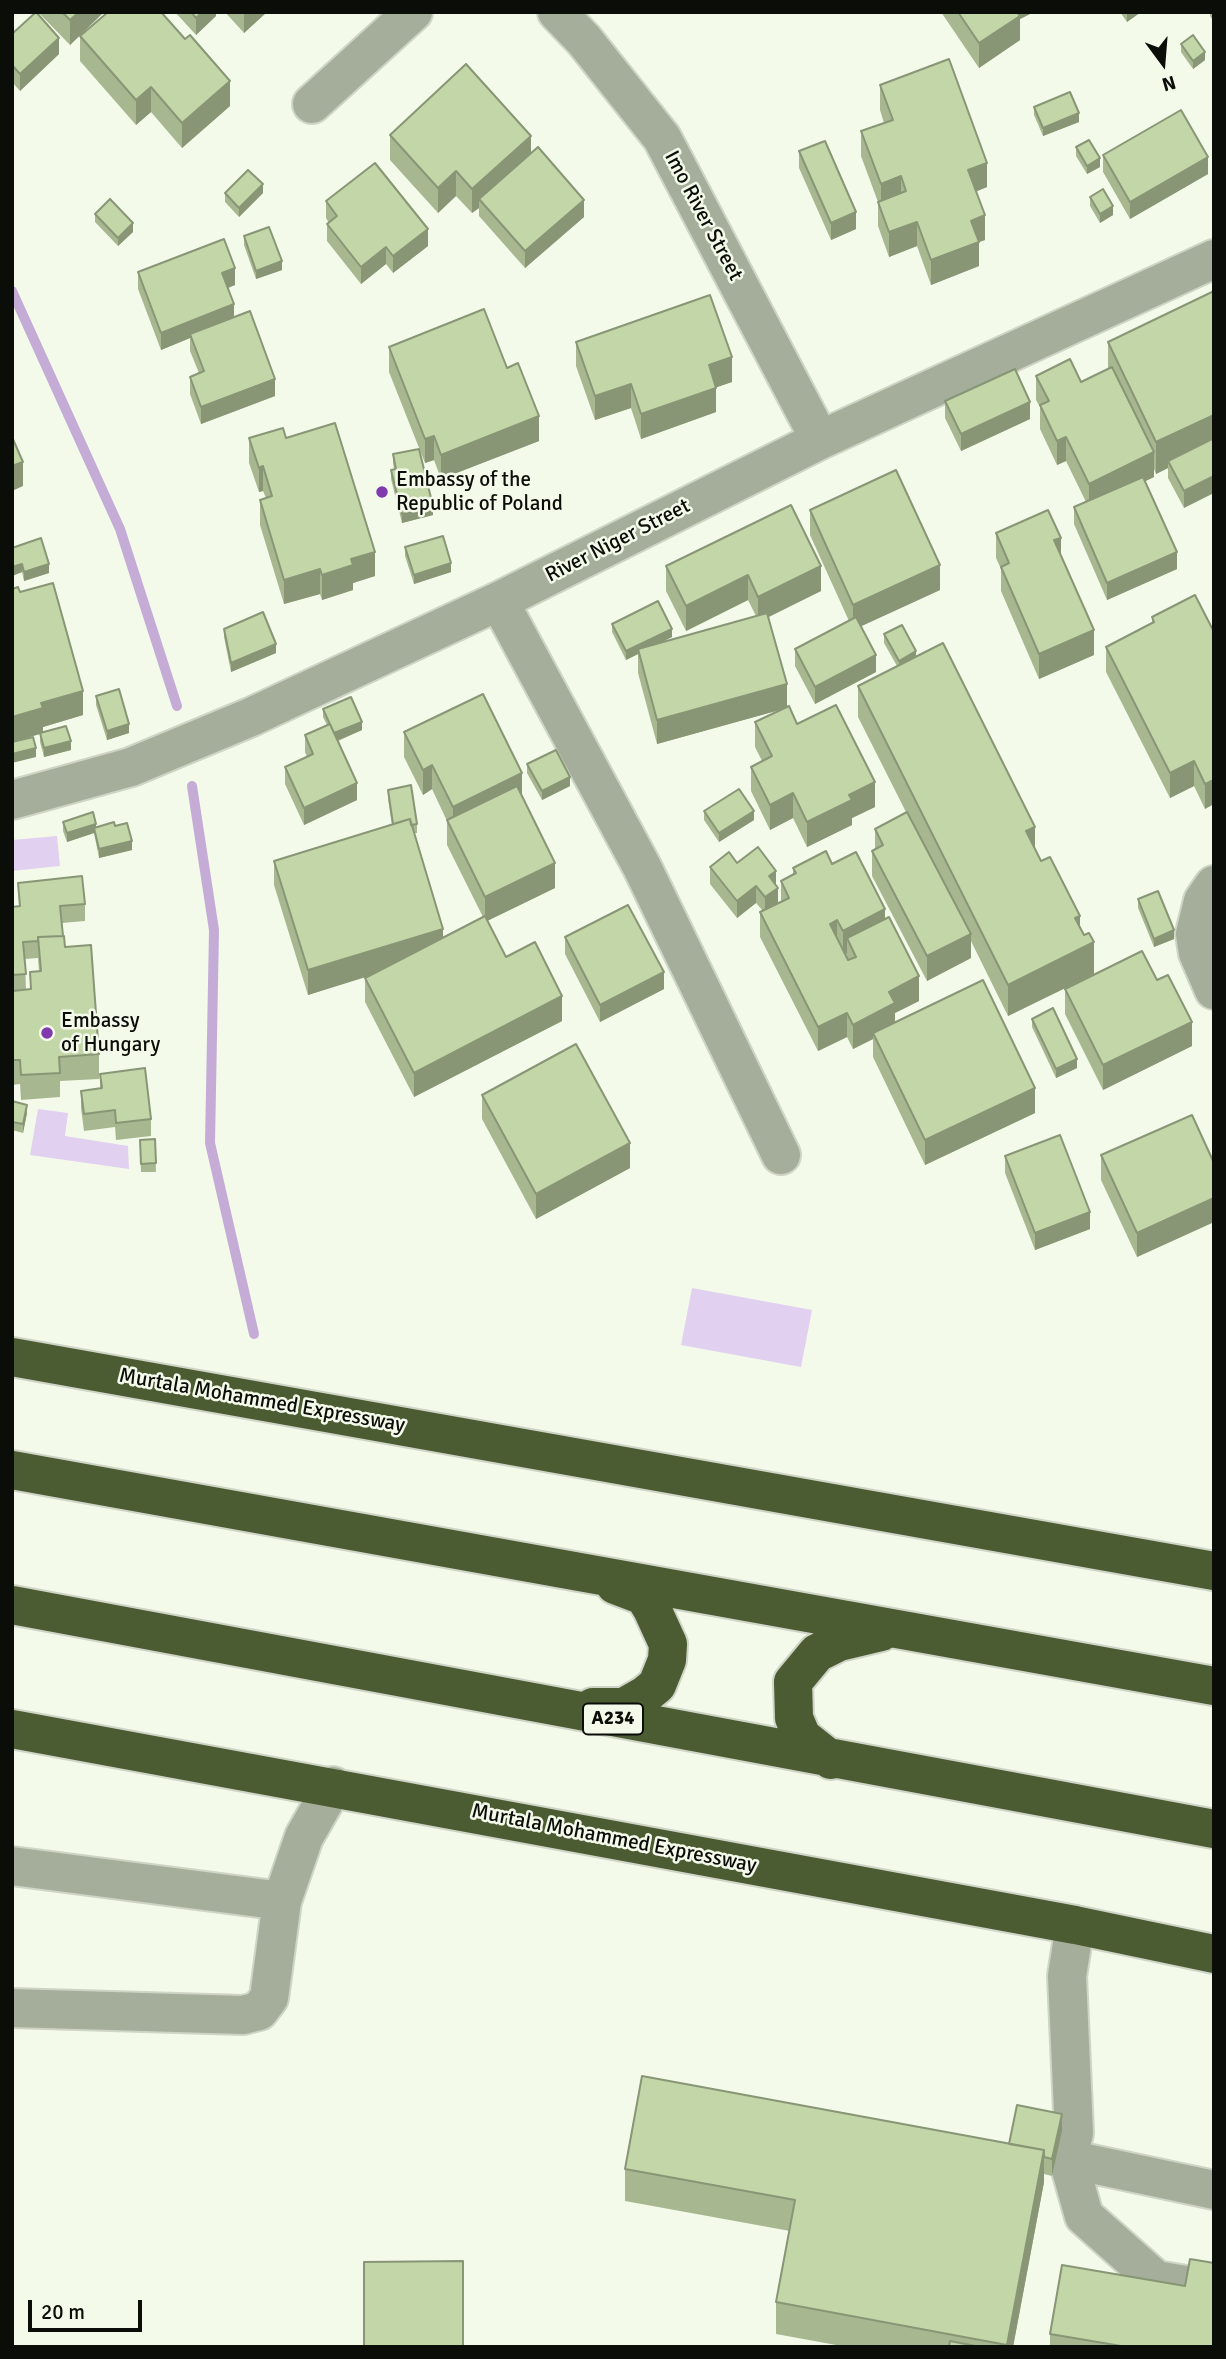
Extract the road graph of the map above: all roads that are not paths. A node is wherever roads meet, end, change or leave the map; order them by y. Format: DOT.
graph roads {
  1 [pos="413,12"];
  2 [pos="557,12"];
  3 [pos="312,104"];
  4 [pos="1214,258"];
  5 [pos="820,440"];
  6 [pos="499,601"];
  7 [pos="12,800"];
  8 [pos="1214,885"];
  9 [pos="1214,990"];
  10 [pos="781,1155"];
  11 [pos="12,1357"];
  12 [pos="12,1470"];
  13 [pos="1214,1571"];
  14 [pos="586,1574"];
  15 [pos="12,1605"];
  16 [pos="890,1630"];
  17 [pos="1214,1686"];
  18 [pos="542,1706"];
  19 [pos="12,1730"];
  20 [pos="831,1760"];
  21 [pos="333,1786"];
  22 [pos="1214,1829"];
  23 [pos="12,1866"];
  24 [pos="282,1901"];
  25 [pos="1075,1925"];
  26 [pos="1214,1954"];
  27 [pos="12,2008"];
  28 [pos="1068,2159"];
  29 [pos="1214,2190"];
  30 [pos="1214,2290"];
  1 -- 3 [label="street"];
  2 -- 5 [label="street, Imo River Street"];
  4 -- 5 [label="street, River Niger Street"];
  5 -- 6 [label="street, River Niger Street"];
  6 -- 7 [label="street, River Niger Street"];
  6 -- 10 [label="street"];
  8 -- 9 [label="street"];
  11 -- 13 [label="highway, Murtala Mohammed Expressway"];
  12 -- 14 [label="highway"];
  14 -- 16 [label="highway"];
  14 -- 18 [label="highway"];
  15 -- 18 [label="highway, A234"];
  16 -- 17 [label="highway"];
  16 -- 20 [label="highway"];
  18 -- 20 [label="highway, A234"];
  19 -- 21 [label="highway, Murtala Mohammed Expressway"];
  20 -- 22 [label="highway, A234"];
  21 -- 24 [label="street"];
  21 -- 25 [label="highway, Murtala Mohammed Expressway"];
  23 -- 24 [label="street"];
  24 -- 27 [label="street"];
  25 -- 26 [label="highway, Murtala Mohammed Expressway"];
  25 -- 28 [label="street"];
  28 -- 29 [label="street"];
  28 -- 30 [label="street"];
}
